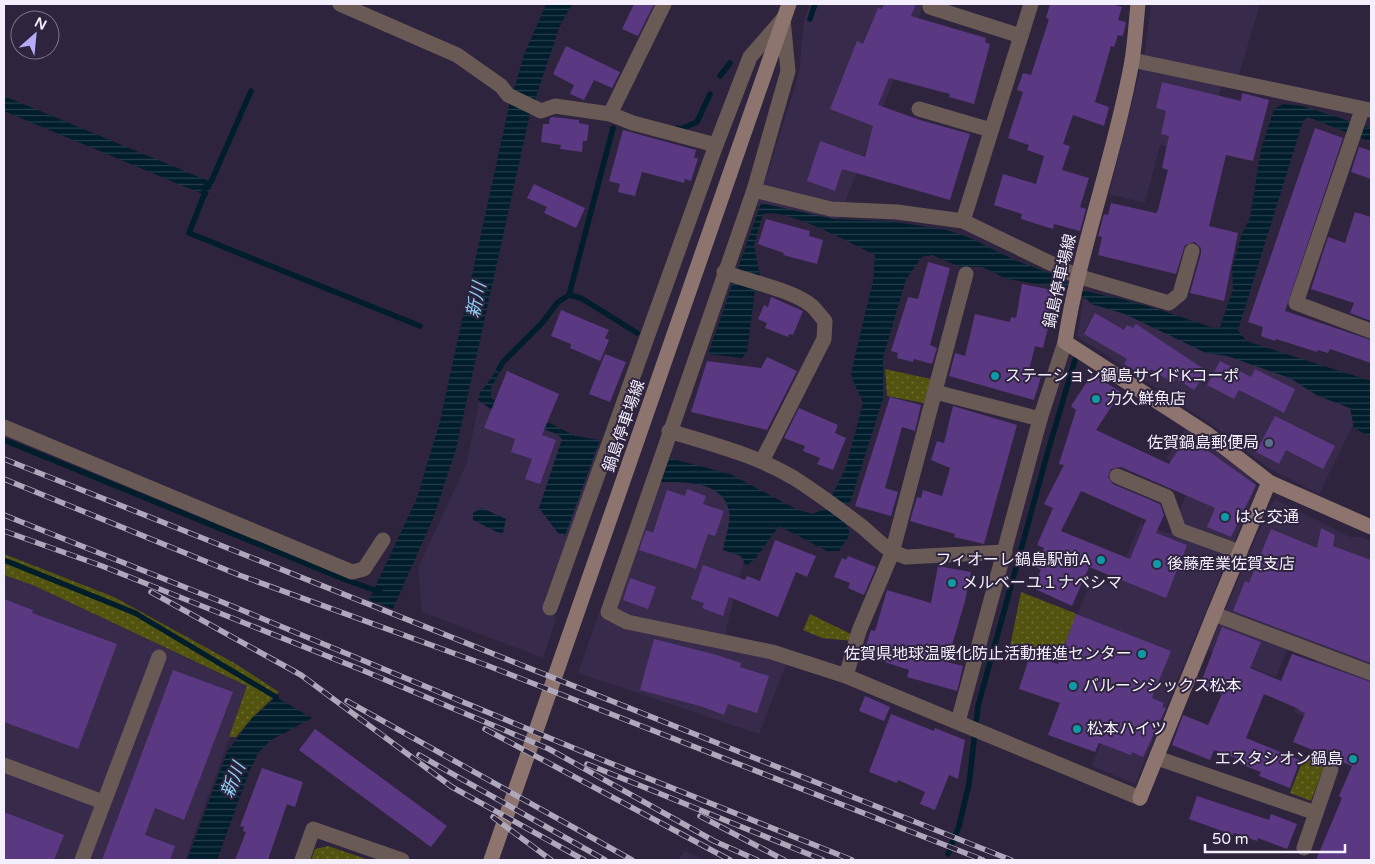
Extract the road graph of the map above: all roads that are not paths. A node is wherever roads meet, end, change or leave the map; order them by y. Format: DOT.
graph roads {
  1 [pos="340,4"];
  2 [pos="664,4"];
  3 [pos="788,4"];
  4 [pos="1031,4"];
  5 [pos="1138,4"];
  6 [pos="930,7"];
  7 [pos="783,19"];
  8 [pos="1021,36"];
  9 [pos="1132,60"];
  10 [pos="919,109"];
  11 [pos="1364,113"];
  12 [pos="610,114"];
  13 [pos="991,130"];
  14 [pos="716,145"];
  15 [pos="754,190"];
  16 [pos="963,221"];
  17 [pos="1192,251"];
  18 [pos="727,273"];
  19 [pos="966,274"];
  20 [pos="1076,279"];
  21 [pos="1371,331"];
  22 [pos="1064,342"];
  23 [pos="935,392"];
  24 [pos="1040,419"];
  25 [pos="4,427"];
  26 [pos="669,430"];
  27 [pos="762,461"];
  28 [pos="1117,476"];
  29 [pos="1269,482"];
  30 [pos="1371,527"];
  31 [pos="383,540"];
  32 [pos="1005,552"];
  33 [pos="1240,552"];
  34 [pos="892,553"];
  35 [pos="550,608"];
  36 [pos="1214,614"];
  37 [pos="159,658"];
  38 [pos="1371,673"];
  39 [pos="846,676"];
  40 [pos="962,724"];
  41 [pos="1157,758"];
  42 [pos="4,765"];
  43 [pos="1331,770"];
  44 [pos="1140,798"];
  45 [pos="103,802"];
  46 [pos="1316,813"];
  47 [pos="1304,848"];
  48 [pos="82,860"];
  49 [pos="302,860"];
  50 [pos="402,860"];
  51 [pos="491,860"];
  1 -- 12 [label="street"];
  2 -- 12 [label="street"];
  3 -- 7 [label="main road, 鍋島停車場線"];
  4 -- 8 [label="street"];
  5 -- 9 [label="main road, 鍋島停車場線"];
  6 -- 8 [label="street"];
  7 -- 14 [label="street"];
  7 -- 15 [label="street"];
  7 -- 51 [label="main road, 鍋島停車場線"];
  8 -- 13 [label="street"];
  9 -- 11 [label="street"];
  9 -- 20 [label="main road, 鍋島停車場線"];
  10 -- 13 [label="street"];
  11 -- 21 [label="street"];
  12 -- 14 [label="street"];
  13 -- 16 [label="street"];
  14 -- 35 [label="street"];
  15 -- 16 [label="street"];
  15 -- 18 [label="street"];
  16 -- 20 [label="street"];
  17 -- 20 [label="street"];
  18 -- 26 [label="street"];
  18 -- 27 [label="street"];
  19 -- 23 [label="street"];
  20 -- 22 [label="main road, 鍋島停車場線"];
  22 -- 24 [label="street"];
  22 -- 29 [label="main road, 鍋島停車場線"];
  23 -- 24 [label="street"];
  23 -- 34 [label="street"];
  24 -- 32 [label="street"];
  25 -- 31 [label="street"];
  26 -- 27 [label="street"];
  26 -- 39 [label="street"];
  27 -- 34 [label="street"];
  28 -- 33 [label="street"];
  29 -- 30 [label="main road, 鍋島停車場線"];
  29 -- 33 [label="main road"];
  32 -- 34 [label="street"];
  32 -- 40 [label="street"];
  33 -- 36 [label="main road"];
  34 -- 39 [label="street"];
  36 -- 38 [label="street"];
  36 -- 41 [label="main road"];
  37 -- 45 [label="street"];
  39 -- 40 [label="street"];
  40 -- 44 [label="street"];
  41 -- 44 [label="main road"];
  41 -- 46 [label="street"];
  42 -- 45 [label="street"];
  43 -- 46 [label="street"];
  45 -- 48 [label="street"];
  46 -- 47 [label="street"];
  49 -- 50 [label="street"];
}
